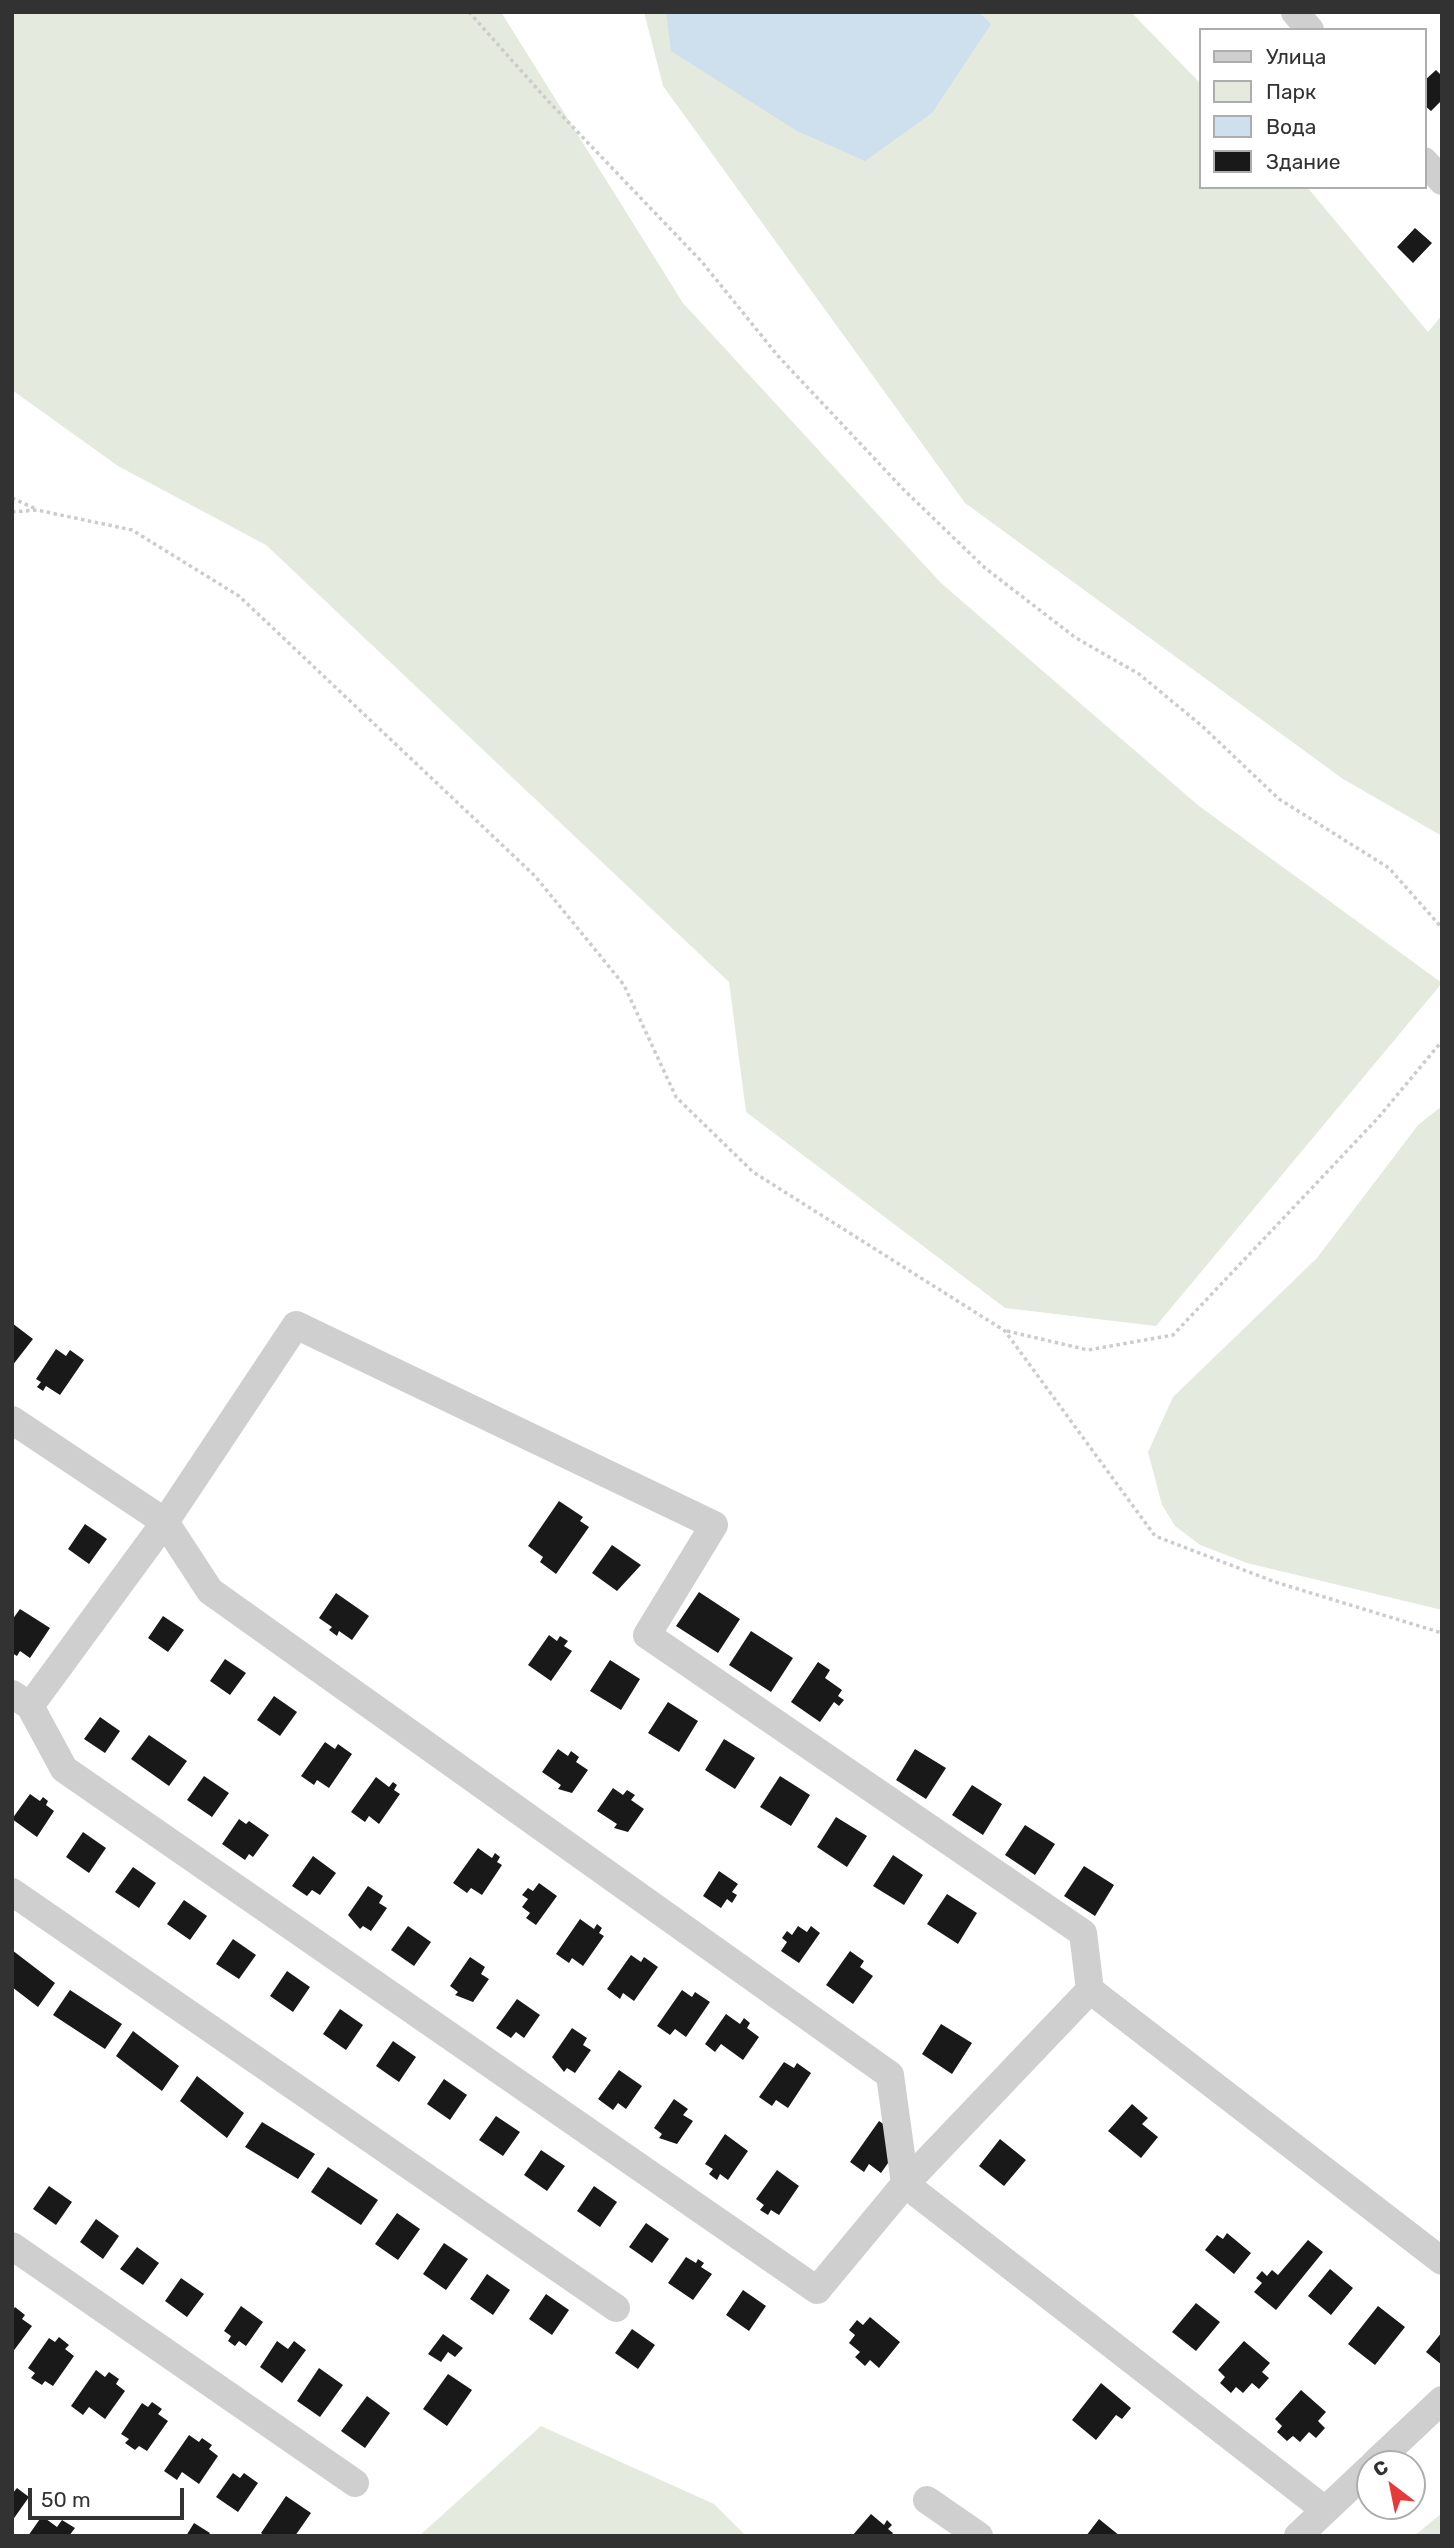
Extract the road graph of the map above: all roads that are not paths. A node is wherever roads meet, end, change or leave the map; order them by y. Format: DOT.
graph roads {
  1 [pos="1295,12"];
  2 [pos="1308,28"];
  3 [pos="1426,163"];
  4 [pos="1442,181"];
  5 [pos="12,1420"];
  6 [pos="165,1522"];
  7 [pos="21,1700"];
  8 [pos="12,1892"];
  9 [pos="1090,1990"];
  10 [pos="905,2184"];
  11 [pos="12,2246"];
  12 [pos="1442,2261"];
  13 [pos="616,2308"];
  14 [pos="1442,2400"];
  15 [pos="1389,2450"];
  16 [pos="1356,2481"];
  17 [pos="355,2483"];
  18 [pos="927,2500"];
  19 [pos="1325,2510"];
  20 [pos="979,2536"];
  21 [pos="1298,2536"];
  1 -- 2 [label="street"];
  3 -- 4 [label="street"];
  5 -- 6 [label="street"];
  6 -- 7 [label="street"];
  6 -- 9 [label="street"];
  6 -- 10 [label="street"];
  7 -- 10 [label="street"];
  8 -- 13 [label="street"];
  9 -- 10 [label="street"];
  9 -- 12 [label="street"];
  10 -- 19 [label="street"];
  11 -- 17 [label="street"];
  14 -- 15 [label="street"];
  16 -- 19 [label="street"];
  18 -- 20 [label="street"];
  19 -- 21 [label="street"];
}
